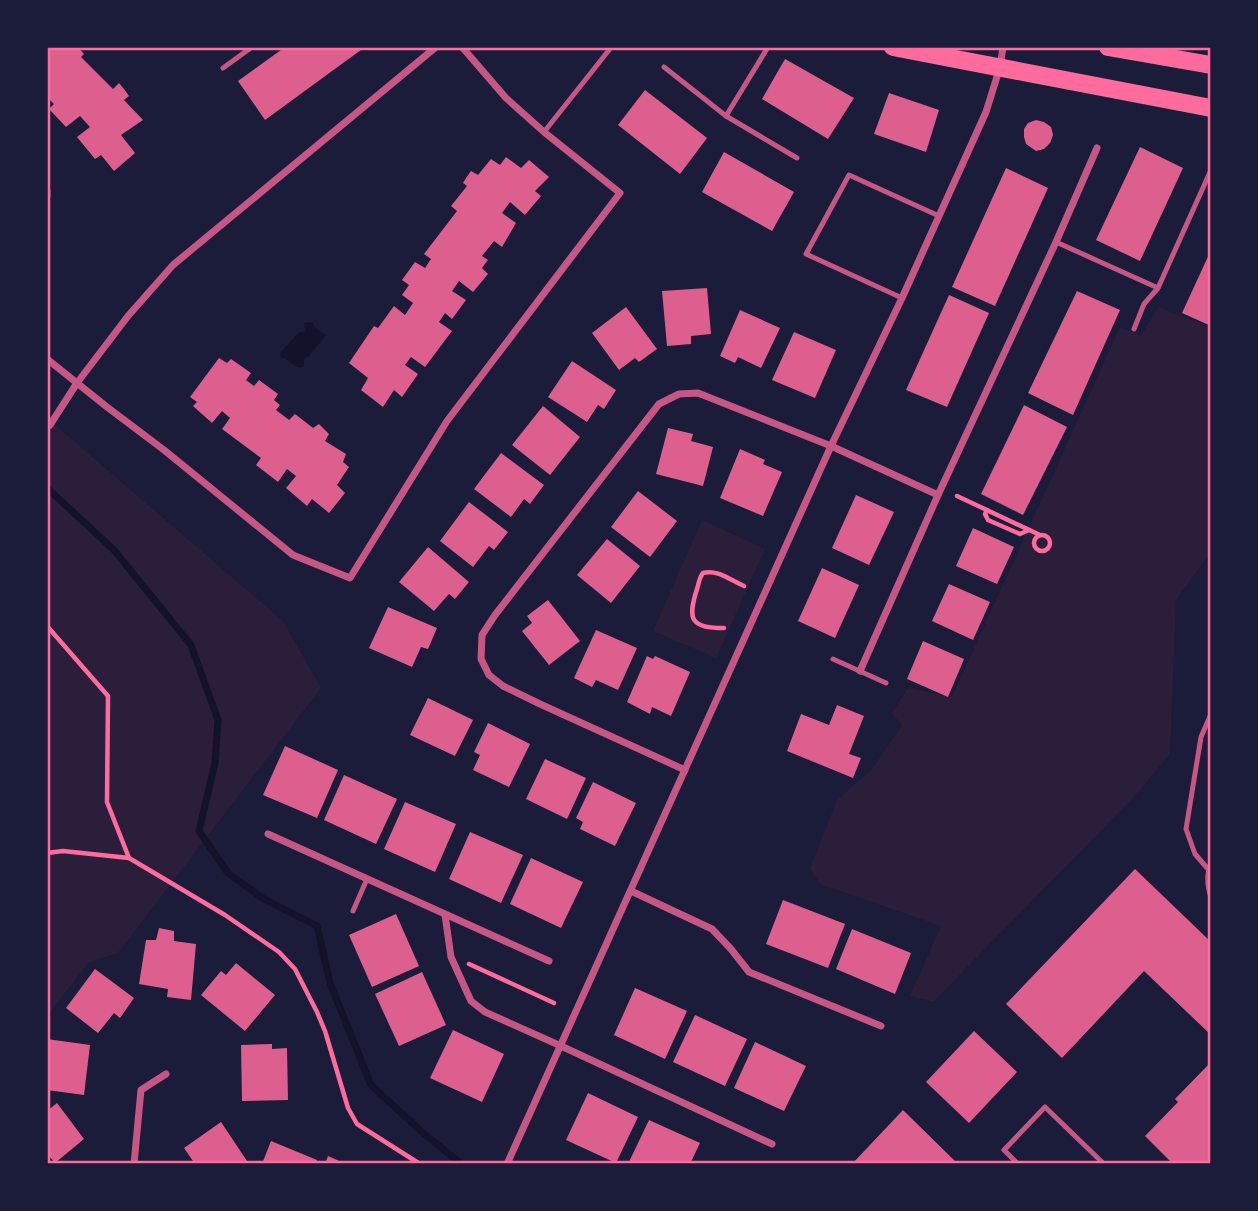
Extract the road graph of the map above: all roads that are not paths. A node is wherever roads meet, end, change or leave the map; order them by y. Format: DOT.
graph roads {
  1 [pos="252,47"];
  2 [pos="436,47"];
  3 [pos="462,47"];
  4 [pos="768,47"];
  5 [pos="894,47"];
  6 [pos="1003,47"];
  7 [pos="1108,47"];
  8 [pos="608,50"];
  9 [pos="1211,65"];
  10 [pos="664,67"];
  11 [pos="1000,67"];
  12 [pos="223,68"];
  13 [pos="1211,108"];
  14 [pos="726,116"];
  15 [pos="544,132"];
  16 [pos="1097,148"];
  17 [pos="797,158"];
  18 [pos="1211,170"];
  19 [pos="939,216"];
  20 [pos="1056,242"];
  21 [pos="1158,288"];
  22 [pos="902,298"];
  23 [pos="1134,329"];
  24 [pos="47,359"];
  25 [pos="78,383"];
  26 [pos="50,425"];
  27 [pos="831,446"];
  28 [pos="938,495"];
  29 [pos="833,659"];
  30 [pos="859,671"];
  31 [pos="886,683"];
  32 [pos="1211,715"];
  33 [pos="685,770"];
  34 [pos="268,834"];
  35 [pos="1210,868"];
  36 [pos="368,879"];
  37 [pos="631,891"];
  38 [pos="1211,898"];
  39 [pos="353,911"];
  40 [pos="445,915"];
  41 [pos="549,961"];
  42 [pos="881,1026"];
  43 [pos="561,1046"];
  44 [pos="166,1074"];
  45 [pos="772,1144"];
  46 [pos="134,1164"];
  47 [pos="507,1164"];
  48 [pos="1018,1164"];
  49 [pos="1104,1164"];
  1 -- 12 [label="lane"];
  2 -- 25 [label="street"];
  3 -- 15 [label="street"];
  4 -- 14 [label="lane"];
  5 -- 11 [label="main road"];
  6 -- 11 [label="street"];
  7 -- 9 [label="main road"];
  8 -- 15 [label="lane"];
  10 -- 14 [label="lane"];
  11 -- 13 [label="main road"];
  11 -- 19 [label="street"];
  14 -- 17 [label="lane"];
  15 -- 25 [label="street"];
  16 -- 20 [label="street"];
  18 -- 21 [label="lane"];
  19 -- 22 [label="street"];
  19 -- 22 [label="lane"];
  20 -- 21 [label="lane"];
  20 -- 28 [label="street"];
  21 -- 23 [label="lane"];
  22 -- 27 [label="street"];
  24 -- 25 [label="street"];
  25 -- 26 [label="street"];
  27 -- 28 [label="street"];
  27 -- 33 [label="street"];
  27 -- 33 [label="street"];
  28 -- 30 [label="street"];
  29 -- 30 [label="lane"];
  30 -- 31 [label="lane"];
  32 -- 35 [label="lane"];
  33 -- 37 [label="street"];
  34 -- 36 [label="street"];
  35 -- 38 [label="lane"];
  36 -- 39 [label="lane"];
  36 -- 40 [label="street"];
  37 -- 42 [label="street"];
  37 -- 43 [label="street"];
  40 -- 41 [label="street"];
  40 -- 43 [label="street"];
  43 -- 45 [label="street"];
  43 -- 47 [label="street"];
  44 -- 46 [label="street"];
  48 -- 49 [label="lane"];
}
